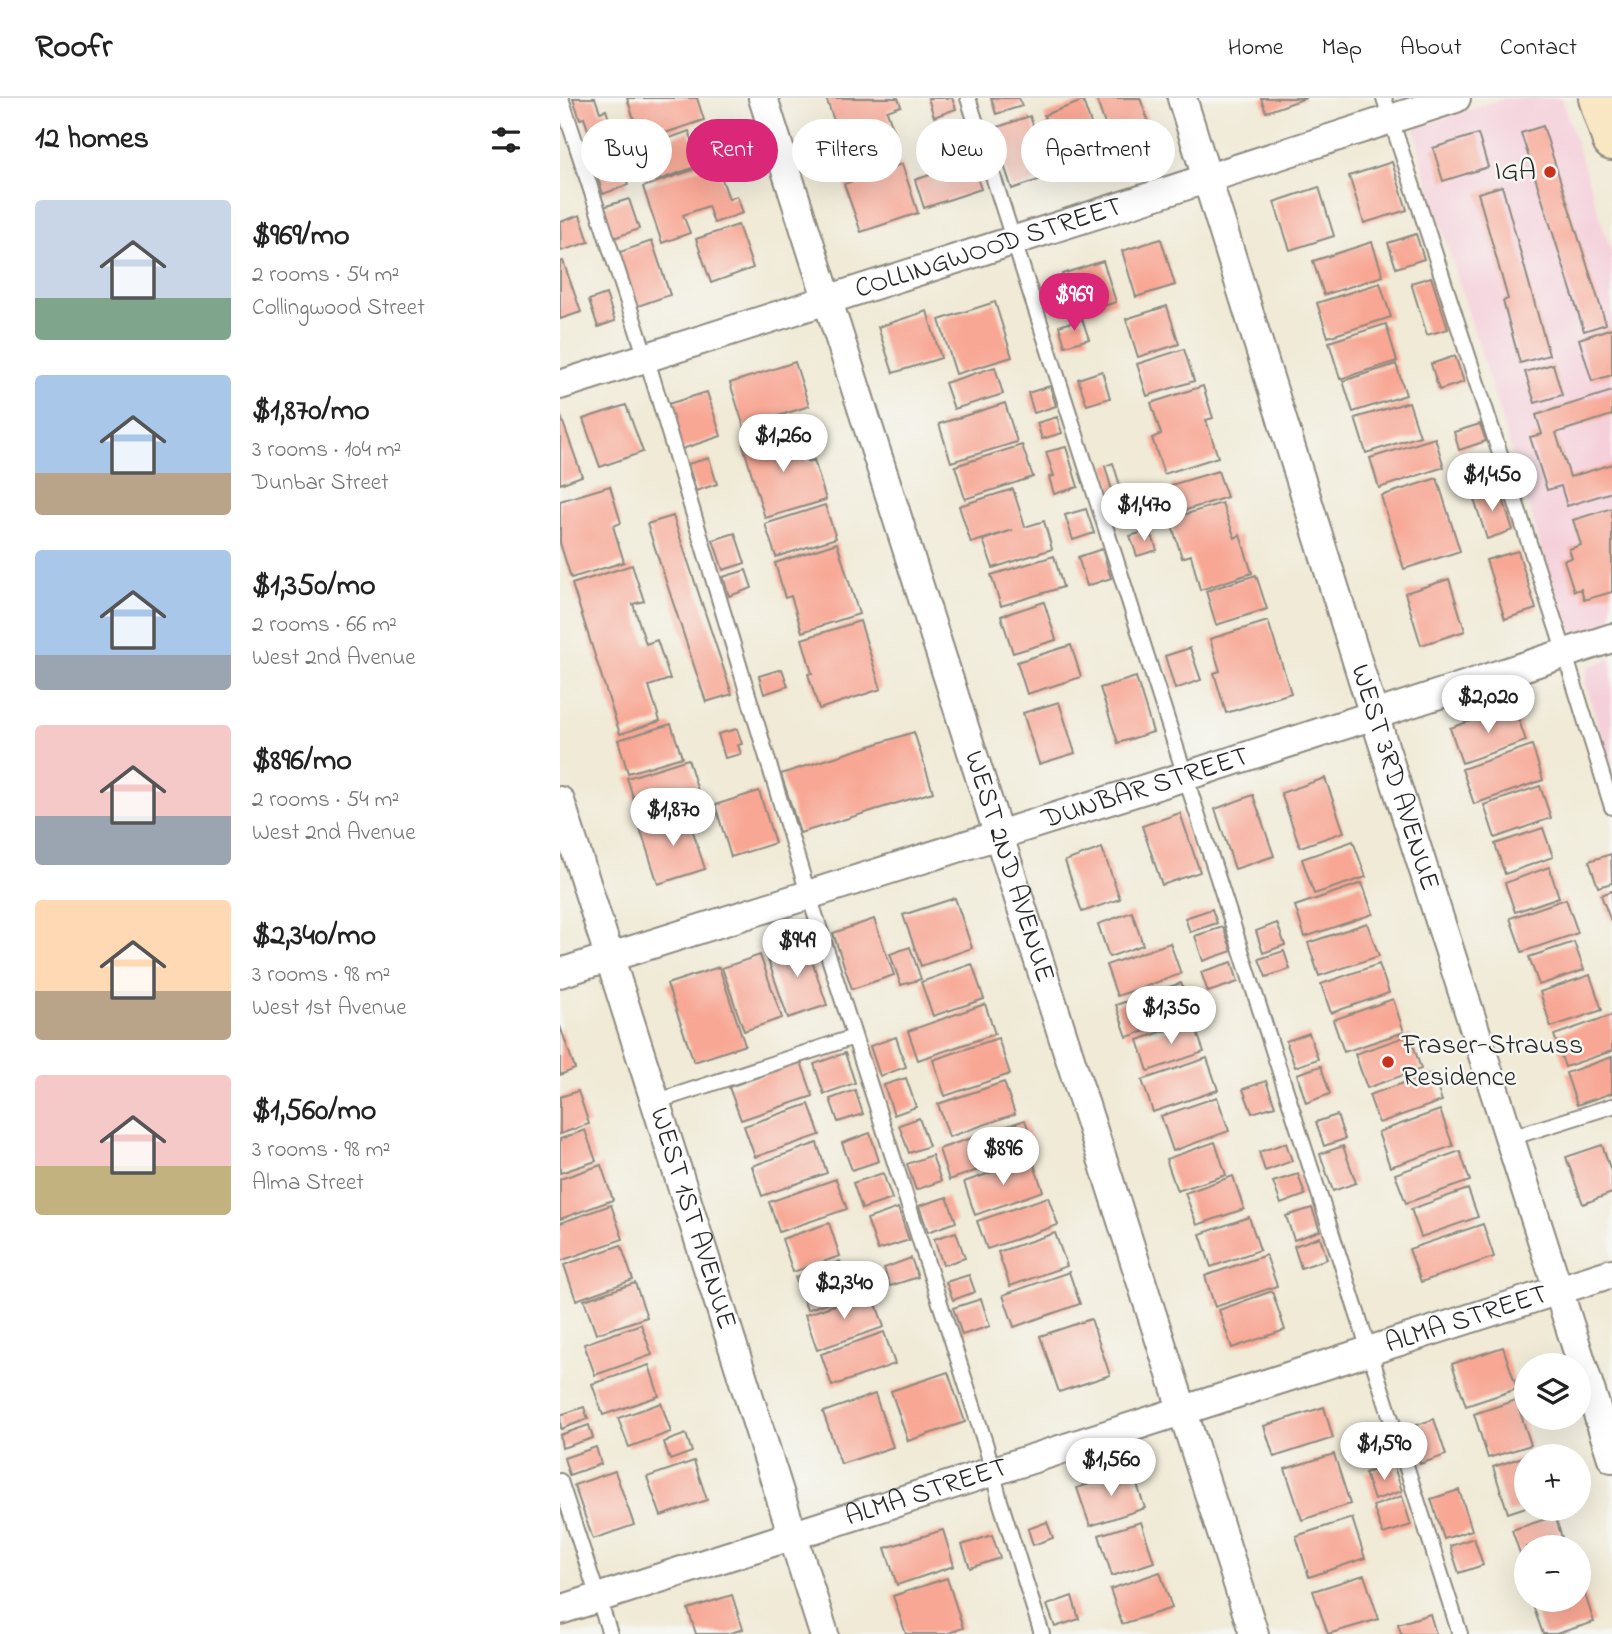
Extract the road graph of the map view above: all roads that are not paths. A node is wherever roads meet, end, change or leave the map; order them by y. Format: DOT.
graph roads {
  1 [pos="561,98"];
  2 [pos="764,98"];
  3 [pos="968,98"];
  4 [pos="1182,98"];
  5 [pos="1456,98"];
  6 [pos="1598,98"];
  7 [pos="1387,109"];
  8 [pos="1612,141"];
  9 [pos="1208,178"];
  10 [pos="1013,242"];
  11 [pos="827,299"];
  12 [pos="646,357"];
  13 [pos="560,385"];
  14 [pos="1612,638"];
  15 [pos="1564,653"];
  16 [pos="1374,715"];
  17 [pos="1186,776"];
  18 [pos="560,801"];
  19 [pos="1612,807"];
  20 [pos="998,835"];
  21 [pos="808,894"];
  22 [pos="610,957"];
  23 [pos="560,974"];
  24 [pos="854,1037"];
  25 [pos="655,1102"];
  26 [pos="1612,1106"];
  27 [pos="1510,1138"];
  28 [pos="1612,1273"];
  29 [pos="1559,1290"];
  30 [pos="1369,1351"];
  31 [pos="1184,1410"];
  32 [pos="1612,1458"];
  33 [pos="993,1471"];
  34 [pos="560,1480"];
  35 [pos="792,1535"];
  36 [pos="597,1598"];
  37 [pos="560,1610"];
  38 [pos="610,1634"];
  39 [pos="824,1634"];
  40 [pos="1042,1634"];
  41 [pos="1254,1634"];
  42 [pos="1460,1634"];
  1 -- 12 [label="lane"];
  2 -- 11 [label="street, WEST 2ND AVENUE"];
  3 -- 10 [label="lane"];
  4 -- 9 [label="street, WEST 3RD AVENUE"];
  5 -- 7 [label="street, COLLINGWOOD STREET"];
  6 -- 8 [label="main road"];
  7 -- 9 [label="street, COLLINGWOOD STREET"];
  7 -- 15 [label="lane"];
  9 -- 10 [label="street, COLLINGWOOD STREET"];
  9 -- 16 [label="street, WEST 3RD AVENUE"];
  10 -- 11 [label="street, COLLINGWOOD STREET"];
  10 -- 17 [label="lane"];
  11 -- 12 [label="street, COLLINGWOOD STREET"];
  11 -- 20 [label="street, WEST 2ND AVENUE"];
  12 -- 13 [label="street, COLLINGWOOD STREET"];
  12 -- 21 [label="lane"];
  14 -- 15 [label="street, DUNBAR STREET"];
  15 -- 16 [label="street, DUNBAR STREET"];
  15 -- 19 [label="lane"];
  16 -- 17 [label="street, DUNBAR STREET"];
  16 -- 27 [label="street, WEST 3RD AVENUE"];
  17 -- 20 [label="street, DUNBAR STREET"];
  17 -- 30 [label="lane"];
  18 -- 22 [label="street, WEST 1ST AVENUE"];
  20 -- 21 [label="street, DUNBAR STREET"];
  20 -- 31 [label="street, WEST 2ND AVENUE"];
  21 -- 22 [label="street, DUNBAR STREET"];
  21 -- 24 [label="lane"];
  22 -- 23 [label="street, DUNBAR STREET"];
  22 -- 25 [label="street, WEST 1ST AVENUE"];
  24 -- 25 [label="lane"];
  24 -- 33 [label="lane"];
  25 -- 35 [label="street, WEST 1ST AVENUE"];
  26 -- 27 [label="lane"];
  27 -- 29 [label="street, WEST 3RD AVENUE"];
  28 -- 29 [label="street, ALMA STREET"];
  29 -- 30 [label="street, ALMA STREET"];
  29 -- 32 [label="street, WEST 3RD AVENUE"];
  30 -- 31 [label="street, ALMA STREET"];
  30 -- 42 [label="lane"];
  31 -- 33 [label="street, ALMA STREET"];
  31 -- 41 [label="street, WEST 2ND AVENUE"];
  33 -- 35 [label="street, ALMA STREET"];
  33 -- 40 [label="lane"];
  34 -- 36 [label="lane"];
  35 -- 36 [label="street, ALMA STREET"];
  35 -- 39 [label="street, WEST 1ST AVENUE"];
  36 -- 37 [label="street, ALMA STREET"];
  36 -- 38 [label="lane"];
}
